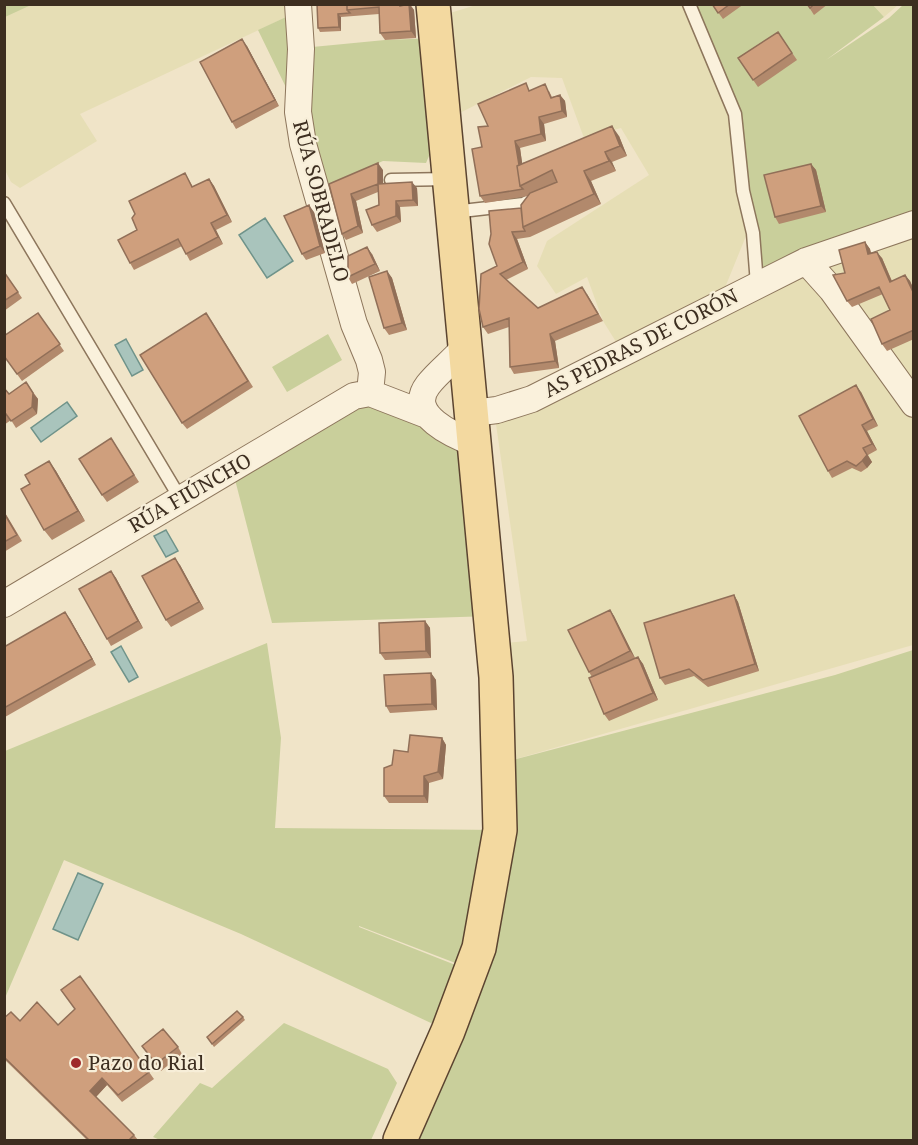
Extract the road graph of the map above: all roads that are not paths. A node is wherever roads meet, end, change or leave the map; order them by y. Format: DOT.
graph roads {
  1 [pos="298,4"];
  2 [pos="433,4"];
  3 [pos="689,4"];
  4 [pos="450,179"];
  5 [pos="391,180"];
  6 [pos="547,193"];
  7 [pos="4,203"];
  8 [pos="453,212"];
  9 [pos="914,224"];
  10 [pos="806,261"];
  11 [pos="757,284"];
  12 [pos="464,348"];
  13 [pos="427,387"];
  14 [pos="375,394"];
  15 [pos="914,404"];
  16 [pos="426,414"];
  17 [pos="473,420"];
  18 [pos="180,498"];
  19 [pos="12,595"];
  20 [pos="400,1140"];
  1 -- 14 [label="street, RÚA SOBRADELO"];
  2 -- 4 [label="main road"];
  3 -- 11 [label="lane"];
  4 -- 5 [label="lane"];
  4 -- 8 [label="main road"];
  6 -- 8 [label="lane"];
  7 -- 18 [label="lane"];
  8 -- 12 [label="main road"];
  9 -- 10 [label="street, AS PEDRAS DE CORÓN"];
  10 -- 11 [label="street, AS PEDRAS DE CORÓN"];
  10 -- 15 [label="street"];
  11 -- 17 [label="street, AS PEDRAS DE CORÓN"];
  12 -- 13 [label="street"];
  12 -- 17 [label="main road"];
  13 -- 14 [label="street, RÚA FIÚNCHO"];
  13 -- 16 [label="street"];
  13 -- 17 [label="street, RÚA FIÚNCHO"];
  14 -- 16 [label="street"];
  14 -- 18 [label="street, RÚA FIÚNCHO"];
  16 -- 17 [label="street"];
  17 -- 20 [label="main road"];
  18 -- 19 [label="street, RÚA FIÚNCHO"];
}
